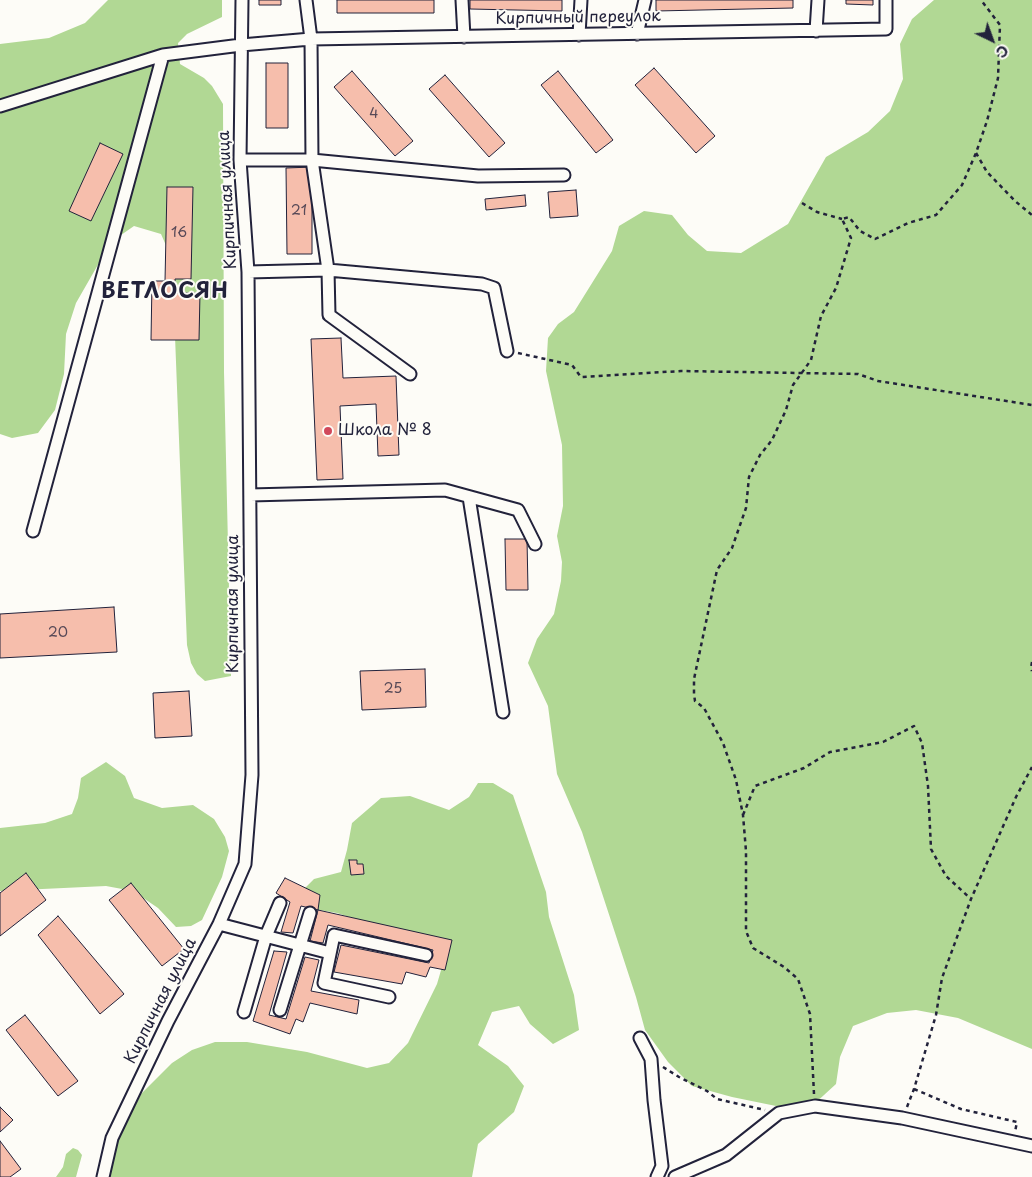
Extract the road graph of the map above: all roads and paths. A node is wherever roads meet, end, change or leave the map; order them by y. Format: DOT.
graph roads {
  1 [pos="242,0"];
  2 [pos="306,0"];
  3 [pos="462,0"];
  4 [pos="581,0"];
  5 [pos="645,0"];
  6 [pos="818,0"];
  7 [pos="886,0"];
  8 [pos="981,0"];
  9 [pos="816,30"];
  10 [pos="579,34"];
  11 [pos="637,34"];
  12 [pos="464,37"];
  13 [pos="311,39"];
  14 [pos="241,45"];
  15 [pos="163,54"];
  16 [pos="0,106"];
  17 [pos="976,152"];
  18 [pos="240,160"];
  19 [pos="312,160"];
  20 [pos="564,175"];
  21 [pos="802,203"];
  22 [pos="1032,215"];
  23 [pos="842,219"];
  24 [pos="328,270"];
  25 [pos="248,272"];
  26 [pos="508,351"];
  27 [pos="802,373"];
  28 [pos="410,374"];
  29 [pos="1032,405"];
  30 [pos="250,495"];
  31 [pos="469,497"];
  32 [pos="33,531"];
  33 [pos="535,544"];
  34 [pos="1032,662"];
  35 [pos="1032,671"];
  36 [pos="504,712"];
  37 [pos="1032,767"];
  38 [pos="743,815"];
  39 [pos="971,899"];
  40 [pos="280,903"];
  41 [pos="310,913"];
  42 [pos="219,924"];
  43 [pos="266,936"];
  44 [pos="299,945"];
  45 [pos="330,953"];
  46 [pos="426,955"];
  47 [pos="389,998"];
  48 [pos="280,1010"];
  49 [pos="244,1012"];
  50 [pos="640,1038"];
  51 [pos="651,1059"];
  52 [pos="914,1089"];
  53 [pos="815,1106"];
  54 [pos="779,1113"];
  55 [pos="902,1118"];
  56 [pos="1014,1141"];
  57 [pos="1032,1146"];
  58 [pos="102,1177"];
  59 [pos="657,1177"];
  60 [pos="675,1177"];
  1 -- 14 [label="street, Кирпичная улица"];
  2 -- 13 [label="street"];
  3 -- 12 [label="street"];
  4 -- 10 [label="street"];
  5 -- 11 [label="street"];
  6 -- 9 [label="street"];
  7 -- 9 [label="street, Кирпичный переулок"];
  8 -- 17 [label="path"];
  9 -- 11 [label="street, Кирпичный переулок"];
  10 -- 11 [label="street, Кирпичный переулок"];
  10 -- 12 [label="street, Кирпичный переулок"];
  12 -- 13 [label="street, Кирпичный переулок"];
  13 -- 14 [label="street, Кирпичный переулок"];
  13 -- 19 [label="street"];
  14 -- 15 [label="street, Кирпичный переулок"];
  14 -- 18 [label="street, Кирпичная улица"];
  15 -- 16 [label="street, Кирпичный переулок"];
  15 -- 32 [label="street"];
  17 -- 22 [label="path"];
  17 -- 23 [label="path"];
  18 -- 19 [label="street"];
  18 -- 25 [label="street, Кирпичная улица"];
  19 -- 20 [label="street"];
  19 -- 24 [label="street"];
  21 -- 23 [label="path"];
  23 -- 27 [label="path"];
  24 -- 25 [label="street"];
  24 -- 26 [label="street"];
  24 -- 28 [label="street"];
  25 -- 30 [label="street, Кирпичная улица"];
  26 -- 27 [label="path"];
  27 -- 29 [label="path"];
  27 -- 38 [label="path"];
  30 -- 31 [label="street"];
  30 -- 42 [label="street, Кирпичная улица"];
  31 -- 33 [label="street"];
  31 -- 36 [label="street"];
  34 -- 35 [label="path"];
  37 -- 39 [label="path"];
  38 -- 39 [label="path"];
  38 -- 53 [label="path"];
  39 -- 52 [label="path"];
  40 -- 43 [label="street"];
  41 -- 44 [label="street"];
  42 -- 43 [label="street"];
  42 -- 58 [label="street, Кирпичная улица"];
  43 -- 44 [label="street"];
  43 -- 49 [label="street"];
  44 -- 45 [label="street"];
  44 -- 48 [label="street"];
  45 -- 46 [label="street"];
  45 -- 47 [label="street"];
  50 -- 51 [label="street"];
  51 -- 54 [label="path"];
  51 -- 59 [label="street"];
  52 -- 55 [label="path"];
  52 -- 56 [label="path"];
  53 -- 54 [label="street"];
  53 -- 55 [label="street"];
  54 -- 60 [label="street"];
  55 -- 56 [label="street"];
  56 -- 57 [label="street"];
}
